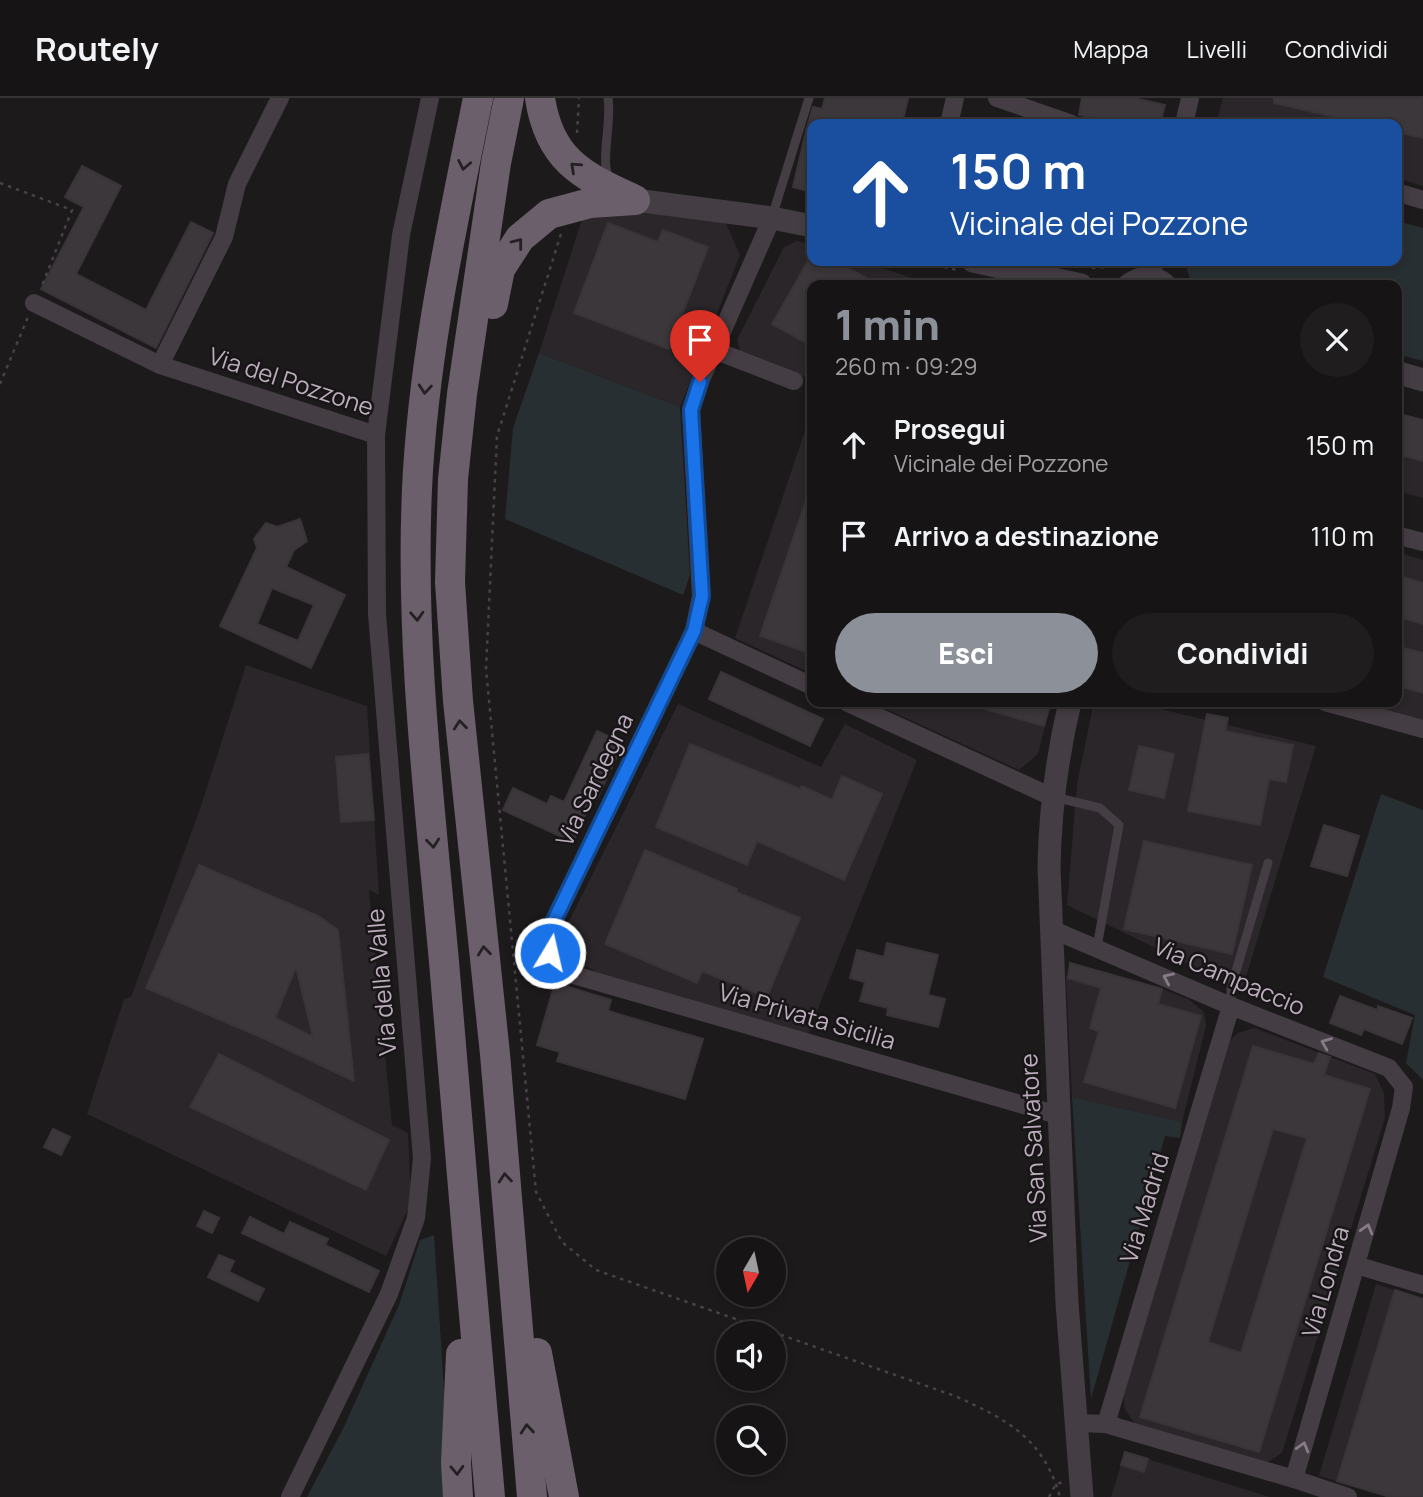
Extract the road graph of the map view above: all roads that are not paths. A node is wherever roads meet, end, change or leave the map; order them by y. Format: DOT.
graph roads {
  1 [pos="280,98"];
  2 [pos="430,98"];
  3 [pos="478,98"];
  4 [pos="509,98"];
  5 [pos="540,98"];
  6 [pos="608,98"];
  7 [pos="809,98"];
  8 [pos="956,98"];
  9 [pos="997,98"];
  10 [pos="1190,98"];
  11 [pos="950,119"];
  12 [pos="1058,119"];
  13 [pos="1185,119"];
  14 [pos="1402,194"];
  15 [pos="635,200"];
  16 [pos="1423,200"];
  17 [pos="772,218"];
  18 [pos="807,225"];
  19 [pos="996,266"];
  20 [pos="1157,275"];
  21 [pos="1058,280"];
  22 [pos="1135,280"];
  23 [pos="34,303"];
  24 [pos="714,350"];
  25 [pos="160,365"];
  26 [pos="1402,374"];
  27 [pos="1423,380"];
  28 [pos="794,381"];
  29 [pos="462,394"];
  30 [pos="376,435"];
  31 [pos="1402,537"];
  32 [pos="1423,542"];
  33 [pos="694,631"];
  34 [pos="807,684"];
  35 [pos="857,707"];
  36 [pos="1069,707"];
  37 [pos="1343,707"];
  38 [pos="1419,728"];
  39 [pos="1052,797"];
  40 [pos="1268,863"];
  41 [pos="1051,929"];
  42 [pos="1097,947"];
  43 [pos="550,953"];
  44 [pos="1231,1006"];
  45 [pos="1389,1068"];
  46 [pos="1058,1115"];
  47 [pos="509,1214"];
  48 [pos="466,1231"];
  49 [pos="1356,1265"];
  50 [pos="1423,1285"];
  51 [pos="1078,1423"];
  52 [pos="1106,1424"];
  53 [pos="1294,1479"];
  54 [pos="290,1497"];
  55 [pos="458,1497"];
  56 [pos="489,1497"];
  57 [pos="532,1497"];
  58 [pos="564,1497"];
  59 [pos="1082,1497"];
  60 [pos="1348,1497"];
  1 -- 25 [label="street"];
  2 -- 30 [label="street, Via del Pozzone"];
  3 -- 48 [label="highway, one-way"];
  4 -- 29 [label="highway"];
  15 -- 5 [label="highway, one-way"];
  6 -- 15 [label="lane"];
  7 -- 17 [label="lane"];
  8 -- 11 [label="street"];
  9 -- 12 [label="street"];
  10 -- 13 [label="street"];
  14 -- 16 [label="street"];
  15 -- 17 [label="street"];
  29 -- 15 [label="highway, one-way"];
  17 -- 18 [label="street"];
  17 -- 24 [label="street, Via Sardegna"];
  19 -- 21 [label="street"];
  20 -- 22 [label="street"];
  23 -- 25 [label="street, Via del Pozzone"];
  24 -- 28 [label="street"];
  24 -- 33 [label="street, Via Sardegna"];
  25 -- 30 [label="street, Via del Pozzone"];
  26 -- 27 [label="street"];
  47 -- 29 [label="highway, one-way"];
  30 -- 54 [label="street, Via della Valle"];
  31 -- 32 [label="street"];
  33 -- 34 [label="street"];
  33 -- 43 [label="street, Via Sardegna"];
  35 -- 39 [label="street"];
  36 -- 39 [label="street, Via San Salvatore"];
  37 -- 38 [label="street"];
  39 -- 41 [label="street, Via San Salvatore"];
  39 -- 42 [label="lane"];
  40 -- 44 [label="lane"];
  41 -- 42 [label="street, Via Campaccio"];
  41 -- 46 [label="street, Via San Salvatore"];
  44 -- 42 [label="street, Via Campaccio, one-way"];
  43 -- 46 [label="street, Via Privata Sicilia"];
  45 -- 44 [label="street, Via Campaccio, one-way"];
  44 -- 52 [label="street, Via Madrid"];
  49 -- 45 [label="street, Via Londra, one-way"];
  46 -- 51 [label="street, Via San Salvatore"];
  57 -- 47 [label="highway, one-way"];
  47 -- 58 [label="highway"];
  48 -- 55 [label="highway, one-way"];
  48 -- 56 [label="highway"];
  49 -- 50 [label="street"];
  53 -- 49 [label="street, Via Londra, one-way"];
  51 -- 52 [label="street"];
  51 -- 59 [label="street, Via San Salvatore"];
  52 -- 53 [label="street"];
  53 -- 60 [label="street"];
}
